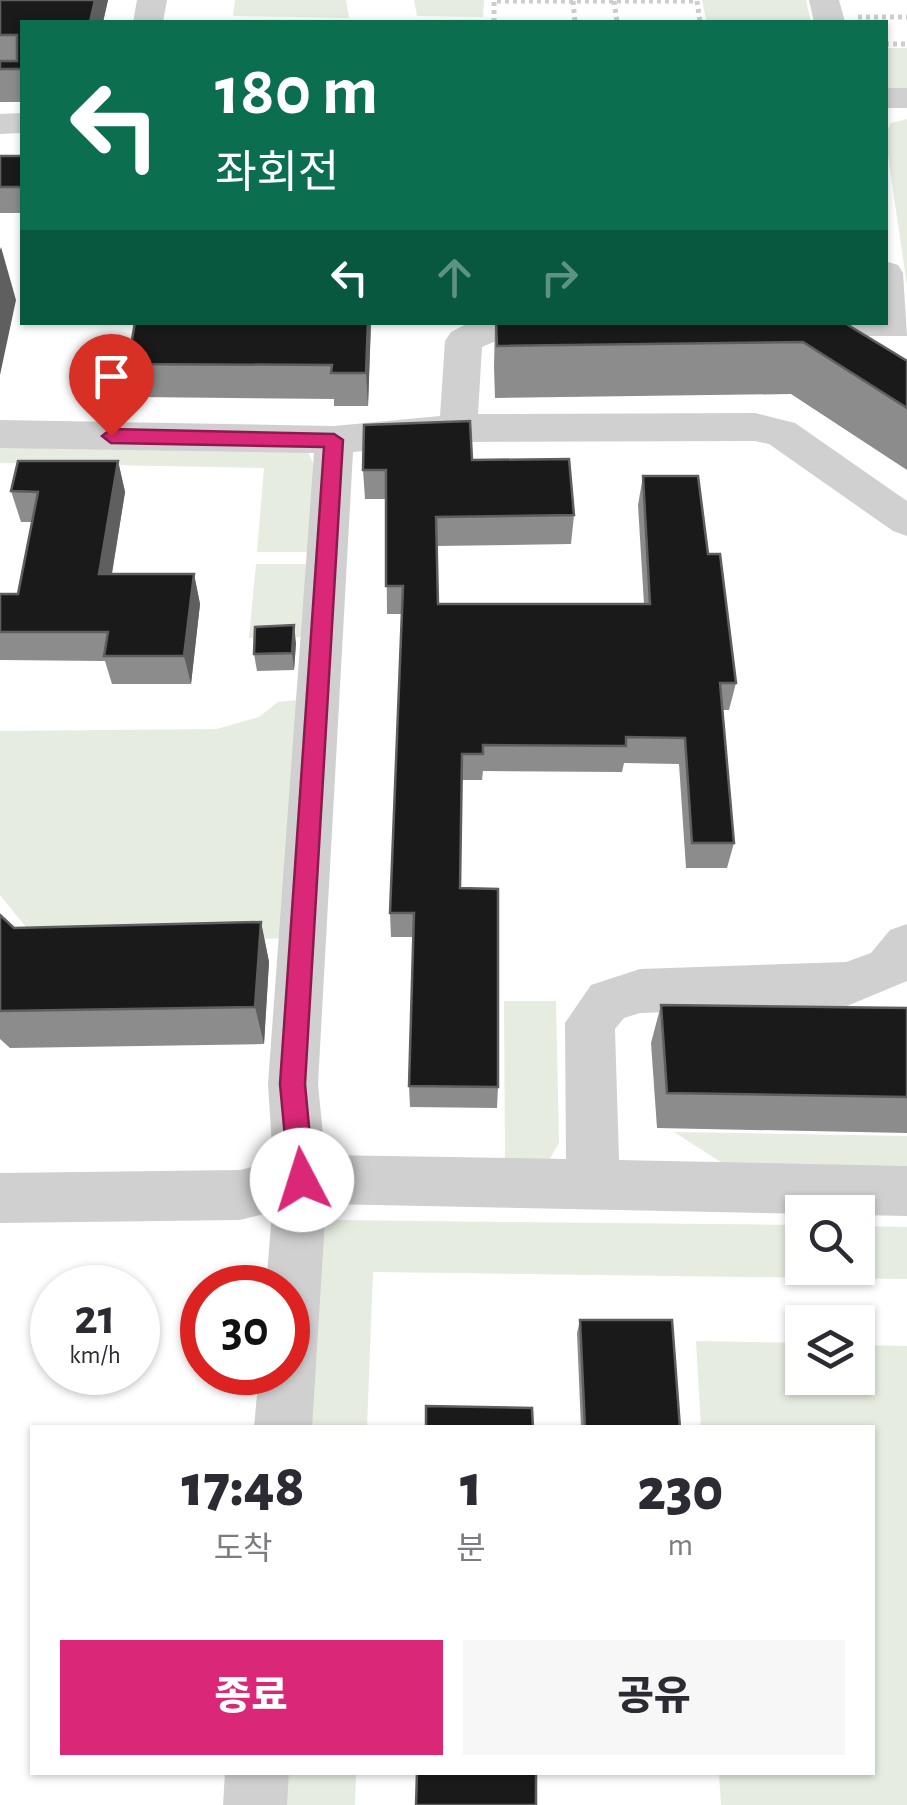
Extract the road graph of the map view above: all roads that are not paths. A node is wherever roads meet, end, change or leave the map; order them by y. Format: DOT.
graph roads {
  1 [pos="888,282"];
  2 [pos="902,324"];
  3 [pos="496,325"];
  4 [pos="458,428"];
  5 [pos="0,434"];
  6 [pos="334,440"];
  7 [pos="907,520"];
  8 [pos="907,945"];
  9 [pos="302,1180"];
  10 [pos="593,1185"];
  11 [pos="907,1191"];
  12 [pos="0,1198"];
  13 [pos="295,1265"];
  14 [pos="285,1395"];
  15 [pos="283,1425"];
  16 [pos="257,1775"];
  17 [pos="255,1805"];
  1 -- 2 [label="street"];
  3 -- 4 [label="street"];
  4 -- 6 [label="street"];
  4 -- 7 [label="street"];
  5 -- 6 [label="street"];
  6 -- 9 [label="street"];
  8 -- 10 [label="street"];
  9 -- 10 [label="street"];
  9 -- 12 [label="street"];
  9 -- 13 [label="street"];
  10 -- 11 [label="street"];
  14 -- 15 [label="street"];
  16 -- 17 [label="street"];
}
